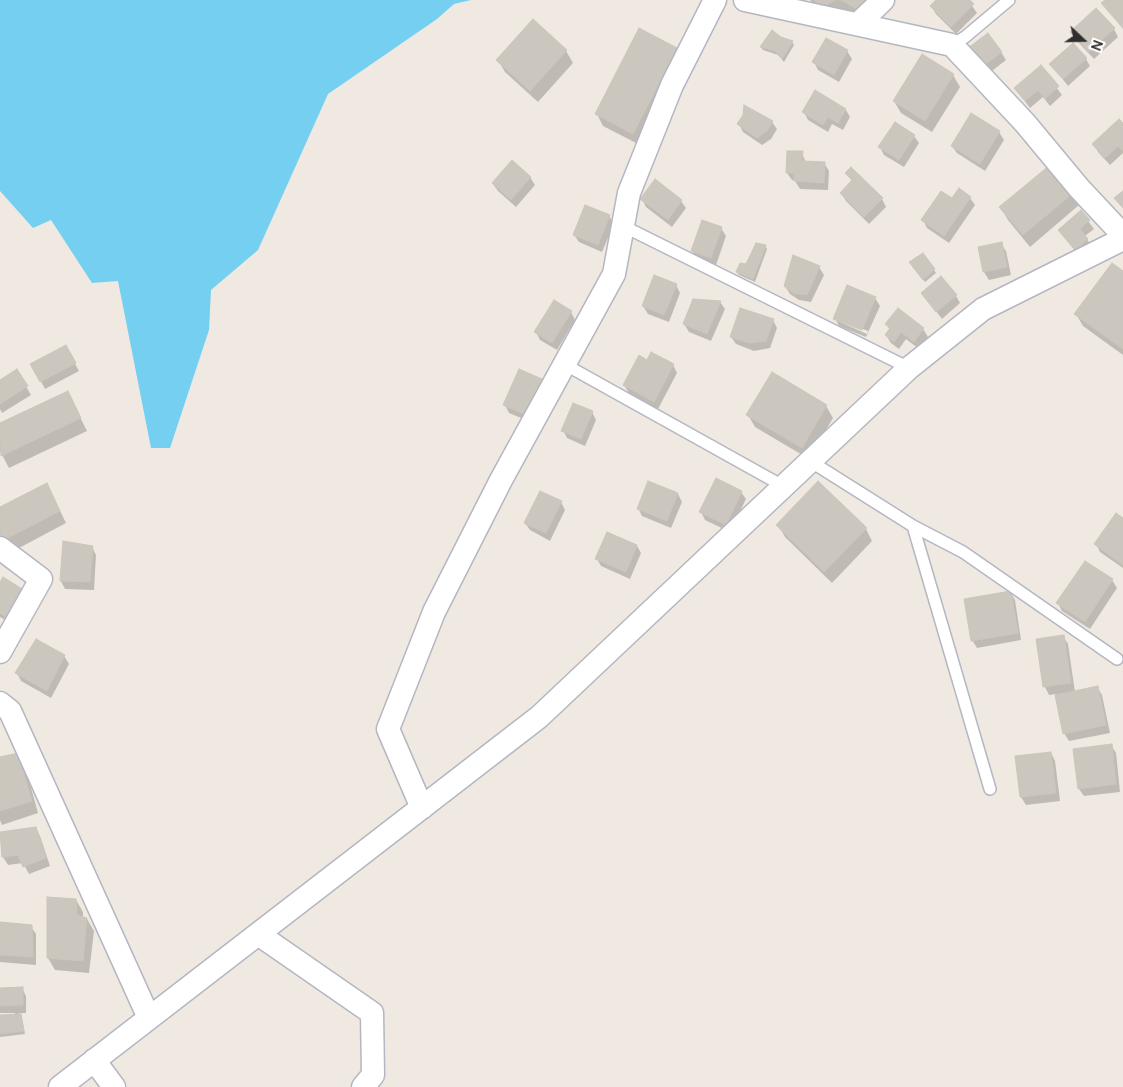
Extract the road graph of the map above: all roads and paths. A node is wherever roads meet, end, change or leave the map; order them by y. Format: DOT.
graph roads {
  1 [pos="715,0"];
  2 [pos="744,0"];
  3 [pos="883,0"];
  4 [pos="1009,0"];
  5 [pos="858,24"];
  6 [pos="952,44"];
  7 [pos="623,226"];
  8 [pos="1123,235"];
  9 [pos="1123,239"];
  10 [pos="564,364"];
  11 [pos="909,368"];
  12 [pos="810,462"];
  13 [pos="783,486"];
  14 [pos="912,526"];
  15 [pos="0,548"];
  16 [pos="0,652"];
  17 [pos="1117,659"];
  18 [pos="0,703"];
  19 [pos="990,789"];
  20 [pos="422,808"];
  21 [pos="258,934"];
  22 [pos="149,1018"];
  23 [pos="94,1060"];
  24 [pos="60,1087"];
  25 [pos="114,1087"];
  26 [pos="363,1087"];
  1 -- 7 [label="street"];
  2 -- 5 [label="street"];
  3 -- 5 [label="street"];
  4 -- 6 [label="lane"];
  5 -- 6 [label="street"];
  6 -- 8 [label="street"];
  7 -- 10 [label="street"];
  7 -- 11 [label="lane"];
  9 -- 11 [label="street"];
  10 -- 13 [label="lane"];
  10 -- 20 [label="street"];
  11 -- 12 [label="street"];
  12 -- 13 [label="street"];
  12 -- 14 [label="lane"];
  13 -- 20 [label="street"];
  14 -- 17 [label="lane"];
  14 -- 19 [label="lane"];
  15 -- 16 [label="street"];
  18 -- 22 [label="street"];
  20 -- 21 [label="street"];
  21 -- 22 [label="street"];
  21 -- 26 [label="street"];
  22 -- 23 [label="street"];
  23 -- 24 [label="street"];
  23 -- 25 [label="street"];
}
